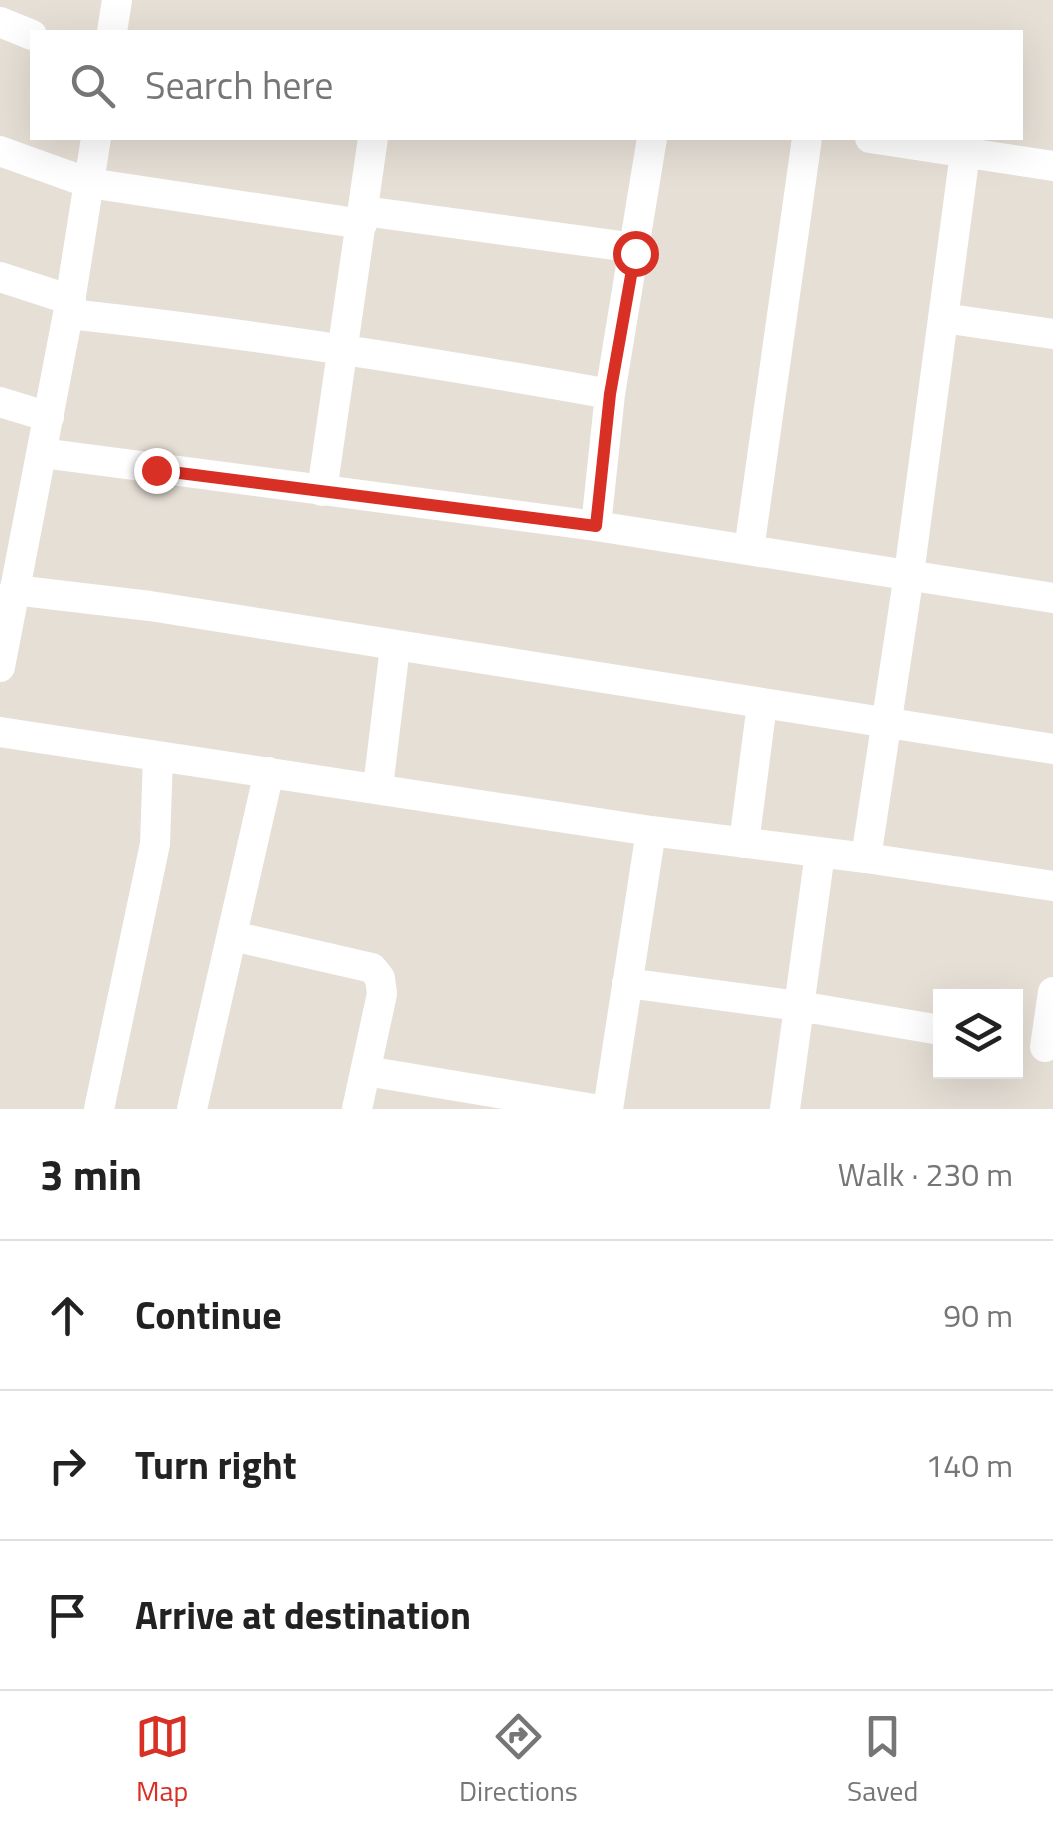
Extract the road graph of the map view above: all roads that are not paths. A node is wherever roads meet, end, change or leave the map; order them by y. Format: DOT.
graph roads {
  1 [pos="0,22"];
  2 [pos="30,33"];
  3 [pos="96,140"];
  4 [pos="373,140"];
  5 [pos="652,140"];
  6 [pos="807,140"];
  7 [pos="897,140"];
  8 [pos="966,145"];
  9 [pos="0,150"];
  10 [pos="1053,166"];
  11 [pos="90,183"];
  12 [pos="363,217"];
  13 [pos="636,248"];
  14 [pos="0,276"];
  15 [pos="70,307"];
  16 [pos="943,318"];
  17 [pos="1053,334"];
  18 [pos="345,349"];
  19 [pos="610,394"];
  20 [pos="0,402"];
  21 [pos="49,418"];
  22 [pos="42,454"];
  23 [pos="322,491"];
  24 [pos="596,526"];
  25 [pos="749,550"];
  26 [pos="910,574"];
  27 [pos="11,576"];
  28 [pos="1053,598"];
  29 [pos="395,647"];
  30 [pos="0,667"];
  31 [pos="762,704"];
  32 [pos="887,722"];
  33 [pos="0,732"];
  34 [pos="1053,749"];
  35 [pos="158,756"];
  36 [pos="270,772"];
  37 [pos="378,787"];
  38 [pos="651,831"];
  39 [pos="744,843"];
  40 [pos="820,852"];
  41 [pos="866,858"];
  42 [pos="1053,886"];
  43 [pos="233,936"];
  44 [pos="627,983"];
  45 [pos="1053,992"];
  46 [pos="799,1006"];
  47 [pos="933,1029"];
  48 [pos="1038,1046"];
  49 [pos="366,1070"];
  50 [pos="99,1109"];
  51 [pos="192,1109"];
  52 [pos="357,1109"];
  53 [pos="594,1109"];
  54 [pos="608,1109"];
  55 [pos="784,1109"];
  1 -- 2 [label="street"];
  3 -- 11 [label="street"];
  4 -- 12 [label="street"];
  5 -- 13 [label="street"];
  6 -- 25 [label="street"];
  7 -- 8 [label="street"];
  8 -- 10 [label="street"];
  8 -- 16 [label="street"];
  9 -- 11 [label="street"];
  11 -- 12 [label="street"];
  11 -- 15 [label="street"];
  12 -- 13 [label="street"];
  12 -- 18 [label="street"];
  13 -- 19 [label="street"];
  14 -- 15 [label="street"];
  15 -- 18 [label="street"];
  15 -- 21 [label="street"];
  16 -- 17 [label="street"];
  16 -- 26 [label="street"];
  18 -- 19 [label="street"];
  18 -- 23 [label="street"];
  19 -- 24 [label="street"];
  20 -- 21 [label="street"];
  21 -- 22 [label="street"];
  22 -- 23 [label="street"];
  22 -- 27 [label="street"];
  23 -- 24 [label="street"];
  24 -- 25 [label="street"];
  25 -- 26 [label="street"];
  26 -- 28 [label="street"];
  26 -- 32 [label="street"];
  27 -- 29 [label="street"];
  27 -- 30 [label="street"];
  29 -- 31 [label="street"];
  29 -- 37 [label="street"];
  31 -- 32 [label="street"];
  31 -- 39 [label="street"];
  32 -- 34 [label="street"];
  32 -- 41 [label="street"];
  33 -- 35 [label="street"];
  35 -- 36 [label="street"];
  35 -- 50 [label="street"];
  36 -- 37 [label="street"];
  36 -- 43 [label="street"];
  37 -- 38 [label="street"];
  38 -- 39 [label="street"];
  38 -- 44 [label="street"];
  39 -- 40 [label="street"];
  40 -- 41 [label="street"];
  40 -- 46 [label="street"];
  41 -- 42 [label="street"];
  43 -- 49 [label="street"];
  43 -- 51 [label="street"];
  44 -- 46 [label="street"];
  44 -- 54 [label="street"];
  45 -- 48 [label="street"];
  46 -- 47 [label="street"];
  46 -- 55 [label="street"];
  49 -- 52 [label="street"];
  49 -- 53 [label="street"];
}
